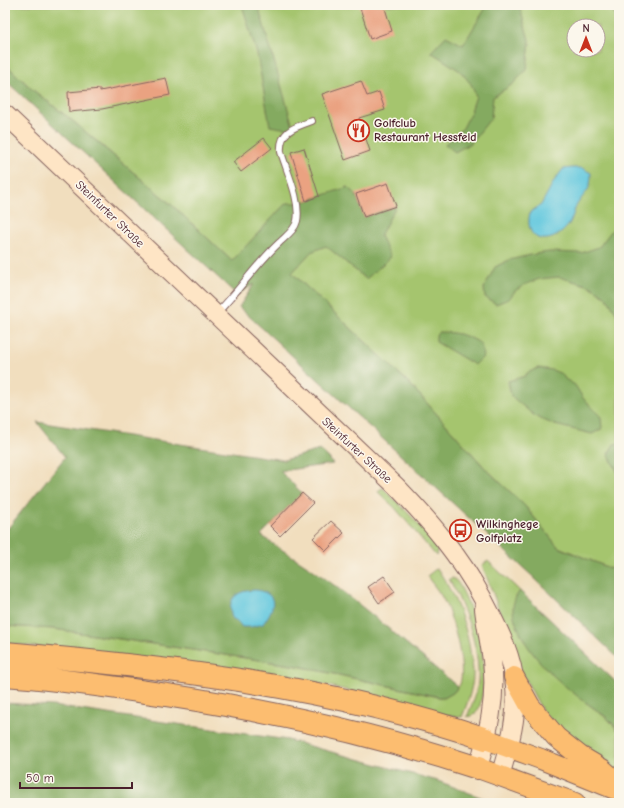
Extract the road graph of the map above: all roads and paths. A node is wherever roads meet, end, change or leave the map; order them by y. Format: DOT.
graph roads {
  1 [pos="5,114"];
  2 [pos="312,121"];
  3 [pos="215,315"];
  4 [pos="482,598"];
  5 [pos="5,653"];
  6 [pos="5,675"];
  7 [pos="514,677"];
  8 [pos="486,739"];
  9 [pos="509,748"];
  10 [pos="478,768"];
  11 [pos="500,776"];
  12 [pos="619,784"];
  13 [pos="619,791"];
  14 [pos="575,803"];
  1 -- 3 [label="main road, Steinfurter Straße"];
  2 -- 3 [label="lane"];
  3 -- 4 [label="main road, Steinfurter Straße"];
  4 -- 7 [label="main road, Steinfurter Straße"];
  4 -- 8 [label="main road, Steinfurter Straße"];
  5 -- 8 [label="highway"];
  6 -- 10 [label="highway"];
  7 -- 9 [label="main road, Steinfurter Straße"];
  7 -- 12 [label="main road"];
  8 -- 9 [label="main road"];
  8 -- 10 [label="main road, Steinfurter Straße"];
  9 -- 11 [label="main road, Steinfurter Straße"];
  9 -- 13 [label="main road"];
  10 -- 11 [label="main road"];
  11 -- 14 [label="main road"];
}
